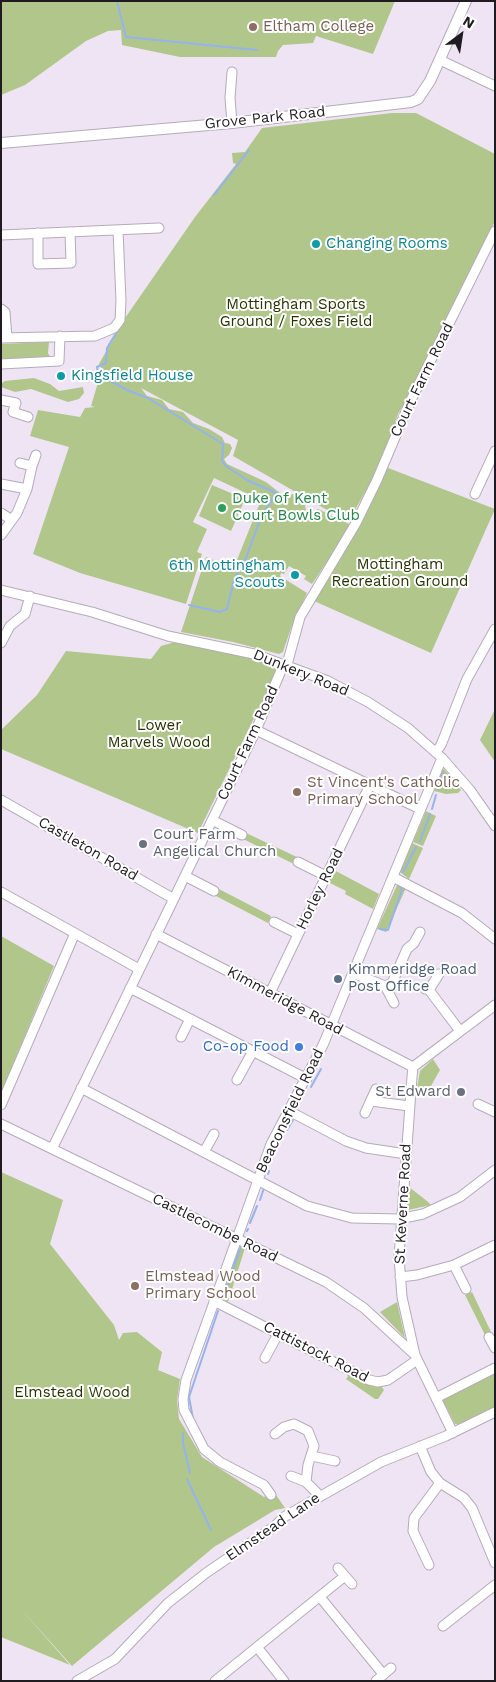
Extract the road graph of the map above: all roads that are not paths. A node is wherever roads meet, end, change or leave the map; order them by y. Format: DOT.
graph roads {
  1 [pos="466,1"];
  2 [pos="440,60"];
  3 [pos="232,72"];
  4 [pos="495,86"];
  5 [pos="232,123"];
  6 [pos="1,143"];
  7 [pos="159,228"];
  8 [pos="118,230"];
  9 [pos="495,231"];
  10 [pos="70,232"];
  11 [pos="38,233"];
  12 [pos="1,235"];
  13 [pos="492,246"];
  14 [pos="1,310"];
  15 [pos="60,336"];
  16 [pos="4,338"];
  17 [pos="1,364"];
  18 [pos="1,400"];
  19 [pos="28,417"];
  20 [pos="495,451"];
  21 [pos="36,455"];
  22 [pos="20,463"];
  23 [pos="32,466"];
  24 [pos="1,484"];
  25 [pos="27,489"];
  26 [pos="476,494"];
  27 [pos="1,513"];
  28 [pos="12,520"];
  29 [pos="1,535"];
  30 [pos="1,590"];
  31 [pos="30,596"];
  32 [pos="495,629"];
  33 [pos="1,643"];
  34 [pos="286,664"];
  35 [pos="256,730"];
  36 [pos="439,755"];
  37 [pos="370,785"];
  38 [pos="1,800"];
  39 [pos="420,809"];
  40 [pos="212,820"];
  41 [pos="495,826"];
  42 [pos="242,835"];
  43 [pos="298,862"];
  44 [pos="185,876"];
  45 [pos="326,876"];
  46 [pos="393,877"];
  47 [pos="214,891"];
  48 [pos="1,892"];
  49 [pos="174,899"];
  50 [pos="274,922"];
  51 [pos="420,932"];
  52 [pos="75,933"];
  53 [pos="156,934"];
  54 [pos="298,934"];
  55 [pos="495,939"];
  56 [pos="140,969"];
  57 [pos="353,973"];
  58 [pos="439,974"];
  59 [pos="389,985"];
  60 [pos="130,988"];
  61 [pos="270,993"];
  62 [pos="394,1003"];
  63 [pos="495,1005"];
  64 [pos="190,1019"];
  65 [pos="331,1025"];
  66 [pos="460,1031"];
  67 [pos="181,1037"];
  68 [pos="253,1051"];
  69 [pos="413,1067"];
  70 [pos="307,1079"];
  71 [pos="237,1080"];
  72 [pos="81,1088"];
  73 [pos="376,1089"];
  74 [pos="371,1100"];
  75 [pos="478,1104"];
  76 [pos="1,1105"];
  77 [pos="409,1106"];
  78 [pos="289,1111"];
  79 [pos="495,1112"];
  80 [pos="365,1113"];
  81 [pos="1,1124"];
  82 [pos="214,1134"];
  83 [pos="52,1149"];
  84 [pos="204,1152"];
  85 [pos="406,1154"];
  86 [pos="494,1173"];
  87 [pos="257,1180"];
  88 [pos="401,1218"];
  89 [pos="236,1238"];
  90 [pos="495,1245"];
  91 [pos="454,1264"];
  92 [pos="400,1277"];
  93 [pos="466,1289"];
  94 [pos="214,1301"];
  95 [pos="278,1334"];
  96 [pos="489,1338"];
  97 [pos="495,1348"];
  98 [pos="264,1358"];
  99 [pos="416,1358"];
  100 [pos="495,1368"];
  101 [pos="436,1398"];
  102 [pos="495,1412"];
  103 [pos="453,1433"];
  104 [pos="275,1434"];
  105 [pos="420,1446"];
  106 [pos="312,1456"];
  107 [pos="335,1461"];
  108 [pos="291,1476"];
  109 [pos="306,1482"];
  110 [pos="440,1483"];
  111 [pos="271,1495"];
  112 [pos="319,1495"];
  113 [pos="495,1563"];
  114 [pos="429,1565"];
  115 [pos="338,1568"];
  116 [pos="345,1576"];
  117 [pos="352,1584"];
  118 [pos="495,1585"];
  119 [pos="320,1597"];
  120 [pos="443,1626"];
  121 [pos="257,1647"];
  122 [pos="77,1681"];
  123 [pos="215,1681"];
  124 [pos="284,1681"];
  125 [pos="376,1681"];
  1 -- 2 [label="main road, Grove Park Road"];
  2 -- 4 [label="street"];
  2 -- 5 [label="main road, Grove Park Road"];
  3 -- 5 [label="street"];
  5 -- 6 [label="main road, Grove Park Road"];
  7 -- 8 [label="street"];
  8 -- 10 [label="street"];
  8 -- 15 [label="street"];
  9 -- 13 [label="street, Court Farm Road"];
  10 -- 11 [label="street"];
  10 -- 11 [label="street"];
  11 -- 12 [label="street"];
  13 -- 34 [label="street, Court Farm Road"];
  14 -- 16 [label="street"];
  15 -- 16 [label="street"];
  15 -- 17 [label="street"];
  18 -- 19 [label="street"];
  20 -- 26 [label="street"];
  21 -- 23 [label="street"];
  22 -- 23 [label="street"];
  23 -- 25 [label="street"];
  24 -- 25 [label="street"];
  25 -- 28 [label="street"];
  27 -- 28 [label="street"];
  28 -- 29 [label="street"];
  30 -- 31 [label="street, Dunkery Road"];
  31 -- 33 [label="street"];
  31 -- 34 [label="street, Dunkery Road"];
  32 -- 36 [label="street, Beaconsfield Road"];
  34 -- 35 [label="street, Court Farm Road"];
  34 -- 36 [label="street, Dunkery Road"];
  35 -- 37 [label="street"];
  35 -- 40 [label="street, Court Farm Road"];
  36 -- 39 [label="street, Beaconsfield Road"];
  36 -- 41 [label="street, Dunkery Road"];
  37 -- 39 [label="street"];
  37 -- 45 [label="street, Horley Road"];
  38 -- 49 [label="street, Castleton Road"];
  39 -- 46 [label="street, Beaconsfield Road"];
  40 -- 42 [label="street"];
  40 -- 44 [label="street, Court Farm Road"];
  43 -- 45 [label="street"];
  44 -- 47 [label="street"];
  44 -- 49 [label="street, Court Farm Road"];
  45 -- 54 [label="street, Horley Road"];
  46 -- 55 [label="street"];
  46 -- 57 [label="street, Beaconsfield Road"];
  48 -- 52 [label="street"];
  49 -- 53 [label="street, Court Farm Road"];
  50 -- 54 [label="street"];
  51 -- 59 [label="street"];
  52 -- 56 [label="street"];
  52 -- 76 [label="street"];
  53 -- 56 [label="street, Court Farm Road"];
  53 -- 61 [label="street, Kimmeridge Road"];
  54 -- 61 [label="street, Horley Road"];
  56 -- 60 [label="street, Court Farm Road"];
  57 -- 59 [label="street"];
  57 -- 65 [label="street, Beaconsfield Road"];
  58 -- 66 [label="street"];
  59 -- 62 [label="street"];
  60 -- 64 [label="street"];
  60 -- 72 [label="street, Court Farm Road"];
  61 -- 65 [label="street, Kimmeridge Road"];
  63 -- 66 [label="street"];
  64 -- 67 [label="street"];
  64 -- 68 [label="street"];
  65 -- 69 [label="street, Kimmeridge Road"];
  65 -- 70 [label="street, Beaconsfield Road"];
  66 -- 69 [label="street"];
  68 -- 70 [label="street"];
  68 -- 71 [label="street"];
  69 -- 77 [label="street, St Keverne Road"];
  70 -- 78 [label="street, Beaconsfield Road"];
  72 -- 83 [label="street, Court Farm Road"];
  72 -- 84 [label="street"];
  73 -- 74 [label="street"];
  74 -- 77 [label="street"];
  74 -- 80 [label="street"];
  75 -- 79 [label="street"];
  77 -- 85 [label="street, St Keverne Road"];
  78 -- 85 [label="street"];
  78 -- 87 [label="street, Beaconsfield Road"];
  81 -- 83 [label="street, Castlecombe Road"];
  82 -- 84 [label="street"];
  83 -- 89 [label="street, Castlecombe Road"];
  84 -- 87 [label="street"];
  85 -- 88 [label="street, St Keverne Road"];
  86 -- 88 [label="street"];
  87 -- 88 [label="street"];
  87 -- 89 [label="street, Beaconsfield Road"];
  88 -- 92 [label="street, St Keverne Road"];
  89 -- 94 [label="street, Beaconsfield Road"];
  89 -- 99 [label="street, Castlecombe Road"];
  90 -- 91 [label="street"];
  91 -- 92 [label="street"];
  91 -- 93 [label="street"];
  92 -- 99 [label="street, St Keverne Road"];
  94 -- 95 [label="street, Cattistock Road"];
  94 -- 111 [label="street, Beaconsfield Road"];
  95 -- 98 [label="street"];
  95 -- 99 [label="street, Cattistock Road"];
  96 -- 97 [label="street"];
  99 -- 101 [label="street, St Keverne Road"];
  100 -- 101 [label="street"];
  101 -- 103 [label="street, St Keverne Road"];
  102 -- 103 [label="street, Elmstead Lane"];
  103 -- 105 [label="street, Elmstead Lane"];
  104 -- 106 [label="street"];
  105 -- 110 [label="street"];
  105 -- 112 [label="street, Elmstead Lane"];
  106 -- 107 [label="street"];
  106 -- 109 [label="street"];
  108 -- 109 [label="street"];
  109 -- 112 [label="street"];
  110 -- 113 [label="street"];
  110 -- 114 [label="street"];
  112 -- 122 [label="street, Elmstead Lane"];
  115 -- 116 [label="street"];
  116 -- 117 [label="street"];
  116 -- 119 [label="street"];
  118 -- 120 [label="street"];
  119 -- 121 [label="street"];
  119 -- 125 [label="street"];
  121 -- 123 [label="street"];
  121 -- 124 [label="street"];
}
